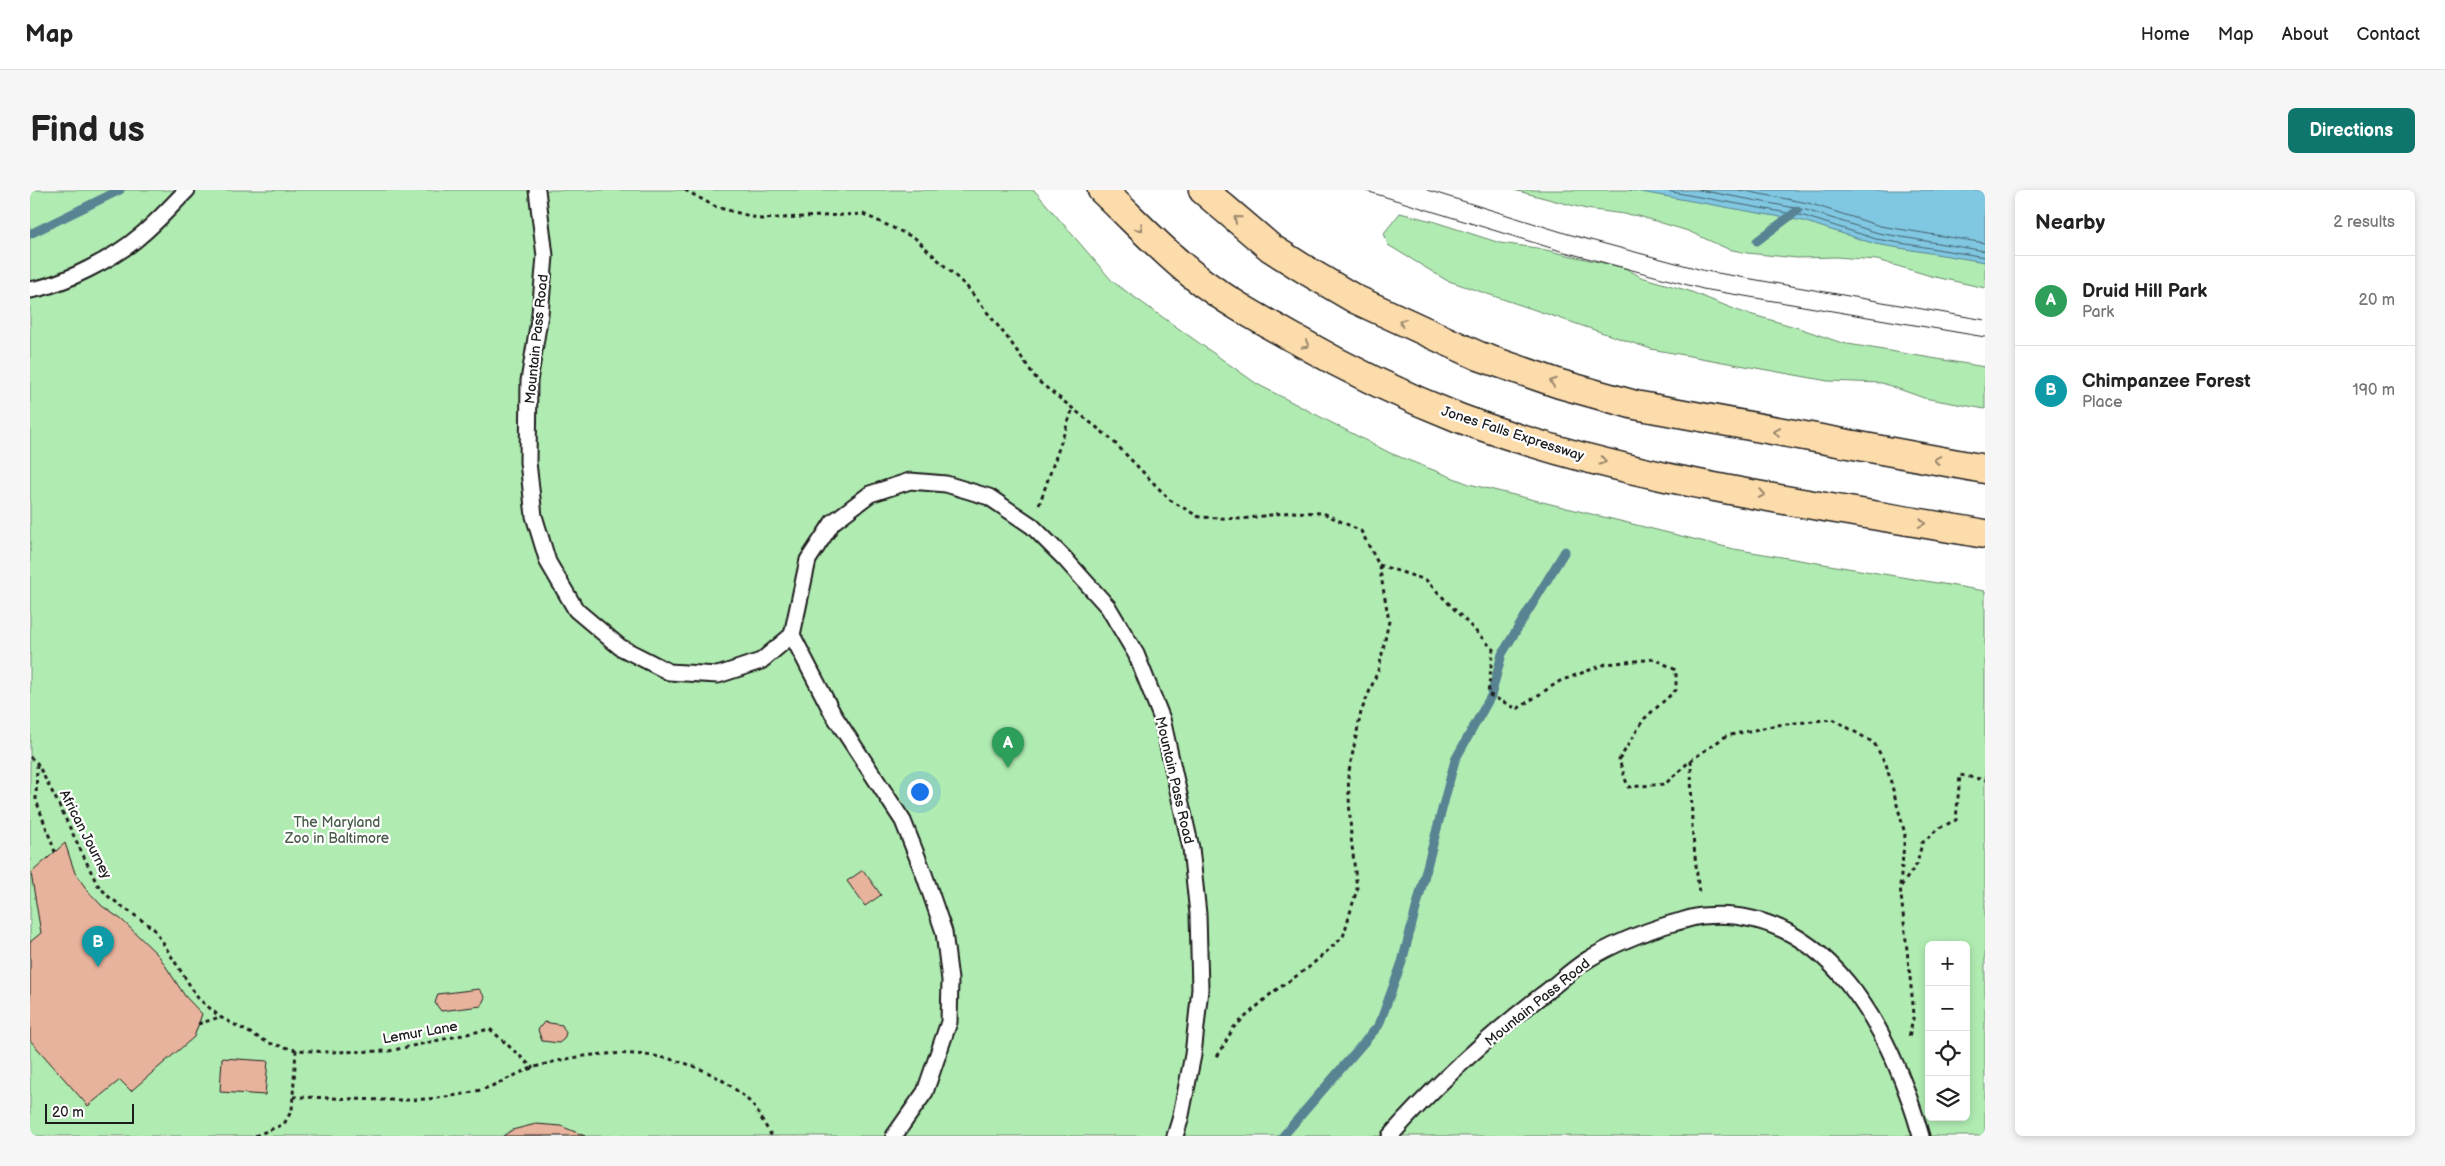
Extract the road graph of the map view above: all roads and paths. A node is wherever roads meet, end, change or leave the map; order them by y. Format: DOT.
graph roads {
  1 [pos="187,190"];
  2 [pos="537,190"];
  3 [pos="685,190"];
  4 [pos="1202,190"];
  5 [pos="1104,192"];
  6 [pos="30,290"];
  7 [pos="1073,408"];
  8 [pos="1985,469"];
  9 [pos="1032,526"];
  10 [pos="1985,534"];
  11 [pos="1379,565"];
  12 [pos="792,635"];
  13 [pos="30,757"];
  14 [pos="1691,760"];
  15 [pos="37,763"];
  16 [pos="1985,780"];
  17 [pos="55,852"];
  18 [pos="1900,886"];
  19 [pos="1701,916"];
  20 [pos="220,1017"];
  21 [pos="198,1024"];
  22 [pos="296,1050"];
  23 [pos="1894,1057"];
  24 [pos="1215,1061"];
  25 [pos="533,1068"];
  26 [pos="293,1097"];
  27 [pos="255,1136"];
  28 [pos="772,1136"];
  29 [pos="894,1136"];
  30 [pos="1175,1136"];
  31 [pos="1390,1136"];
  32 [pos="1922,1136"];
  1 -- 6 [label="lane"];
  2 -- 12 [label="lane, Mountain Pass Road"];
  3 -- 7 [label="path"];
  8 -- 4 [label="highway, one-way"];
  5 -- 10 [label="highway, Jones Falls Expressway, one-way"];
  7 -- 9 [label="path"];
  7 -- 11 [label="path"];
  9 -- 12 [label="lane, Mountain Pass Road"];
  9 -- 30 [label="lane, Mountain Pass Road"];
  11 -- 14 [label="path"];
  11 -- 24 [label="path"];
  12 -- 29 [label="lane"];
  13 -- 15 [label="path, African Journey"];
  14 -- 18 [label="path"];
  14 -- 19 [label="path"];
  15 -- 17 [label="path"];
  15 -- 20 [label="path, African Journey"];
  16 -- 18 [label="path"];
  18 -- 23 [label="path"];
  19 -- 23 [label="lane, Mountain Pass Road"];
  19 -- 31 [label="lane, Mountain Pass Road"];
  20 -- 21 [label="path"];
  20 -- 22 [label="path, African Journey"];
  22 -- 25 [label="path, Lemur Lane"];
  22 -- 26 [label="path"];
  23 -- 32 [label="lane, Mountain Pass Road"];
  25 -- 26 [label="path"];
  25 -- 28 [label="path"];
  26 -- 27 [label="path"];
}
